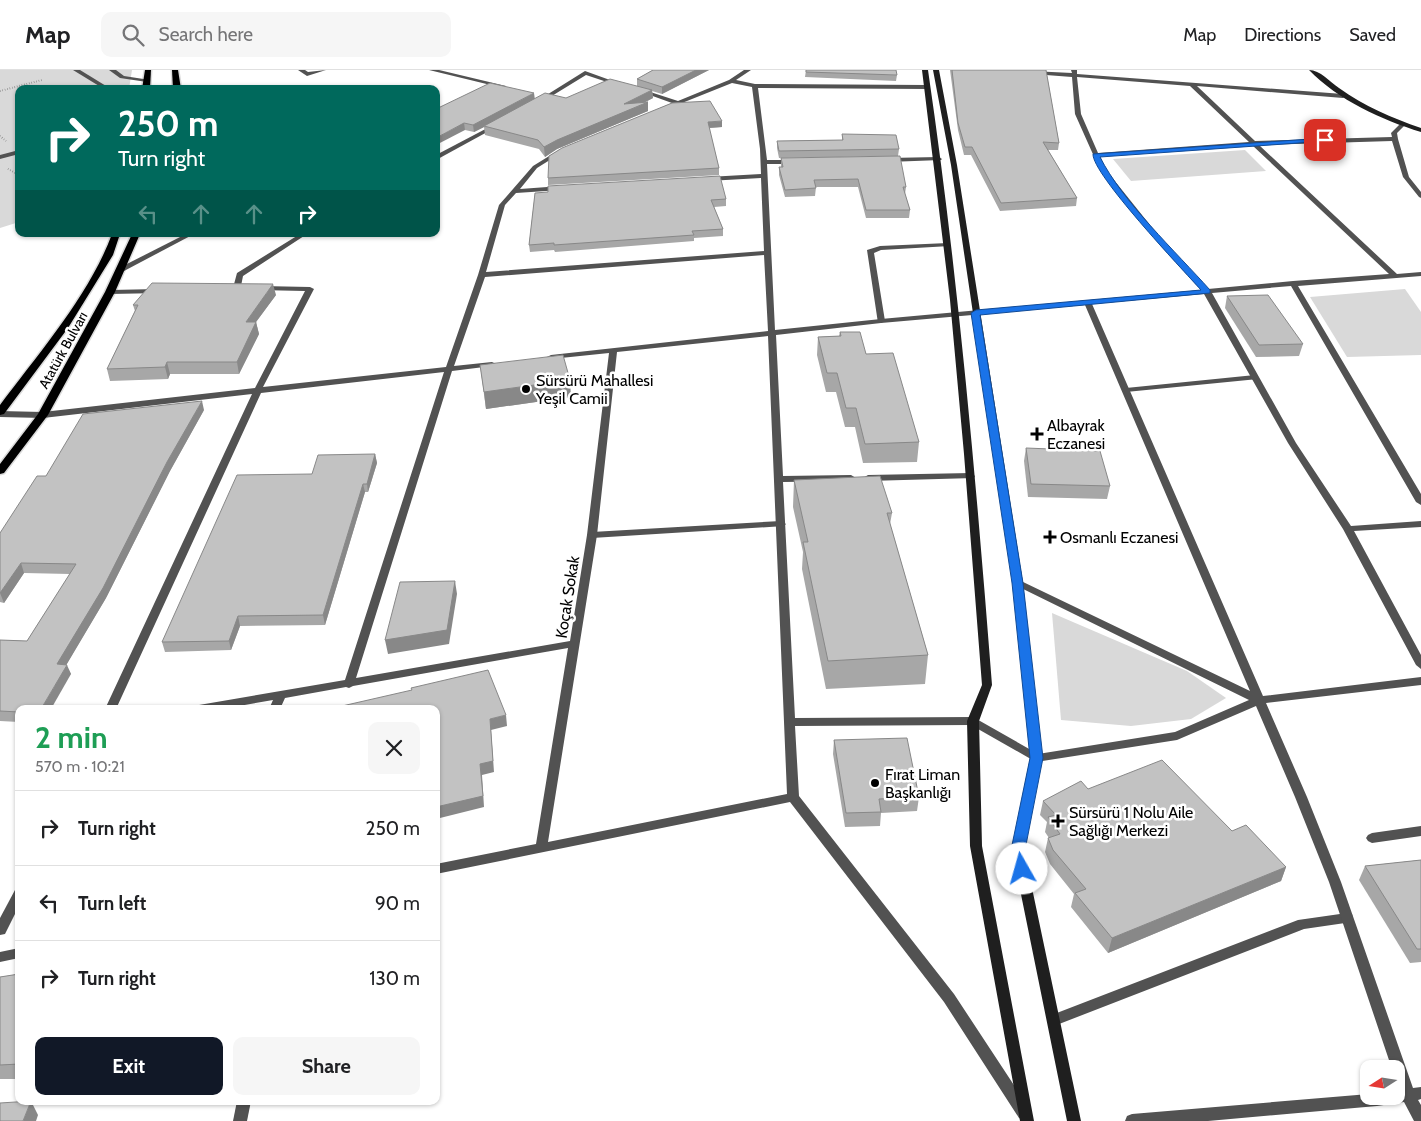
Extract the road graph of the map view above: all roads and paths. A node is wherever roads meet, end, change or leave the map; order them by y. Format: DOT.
graph roads {
  1 [pos="76,70"];
  2 [pos="112,70"];
  3 [pos="148,70"];
  4 [pos="175,70"];
  5 [pos="301,70"];
  6 [pos="323,70"];
  7 [pos="432,70"];
  8 [pos="576,70"];
  9 [pos="748,70"];
  10 [pos="925,70"];
  11 [pos="936,70"];
  12 [pos="1312,70"];
  13 [pos="1027,72"];
  14 [pos="585,73"];
  15 [pos="1074,73"];
  16 [pos="42,80"];
  17 [pos="147,80"];
  18 [pos="731,81"];
  19 [pos="492,83"];
  20 [pos="23,85"];
  21 [pos="101,85"];
  22 [pos="146,85"];
  23 [pos="177,85"];
  24 [pos="621,85"];
  25 [pos="1192,85"];
  26 [pos="755,86"];
  27 [pos="15,87"];
  28 [pos="484,87"];
  29 [pos="927,87"];
  30 [pos="510,88"];
  31 [pos="630,88"];
  32 [pos="0,91"];
  33 [pos="538,95"];
  34 [pos="1344,96"];
  35 [pos="547,97"];
  36 [pos="676,102"];
  37 [pos="530,107"];
  38 [pos="653,113"];
  39 [pos="505,120"];
  40 [pos="1403,124"];
  41 [pos="1421,130"];
  42 [pos="1395,139"];
  43 [pos="1254,143"];
  44 [pos="568,149"];
  45 [pos="15,153"];
  46 [pos="1095,155"];
  47 [pos="440,156"];
  48 [pos="0,157"];
  49 [pos="939,159"];
  50 [pos="881,160"];
  51 [pos="764,162"];
  52 [pos="803,162"];
  53 [pos="764,176"];
  54 [pos="697,180"];
  55 [pos="572,188"];
  56 [pos="514,191"];
  57 [pos="1421,196"];
  58 [pos="115,237"];
  59 [pos="135,237"];
  60 [pos="185,237"];
  61 [pos="299,237"];
  62 [pos="948,246"];
  63 [pos="768,253"];
  64 [pos="121,269"];
  65 [pos="1421,274"];
  66 [pos="482,275"];
  67 [pos="1395,276"];
  68 [pos="1294,284"];
  69 [pos="227,288"];
  70 [pos="237,288"];
  71 [pos="169,290"];
  72 [pos="110,292"];
  73 [pos="1207,292"];
  74 [pos="1088,303"];
  75 [pos="976,313"];
  76 [pos="955,315"];
  77 [pos="881,321"];
  78 [pos="773,332"];
  79 [pos="613,349"];
  80 [pos="543,358"];
  81 [pos="505,362"];
  82 [pos="449,370"];
  83 [pos="1255,377"];
  84 [pos="1126,390"];
  85 [pos="257,392"];
  86 [pos="0,413"];
  87 [pos="43,415"];
  88 [pos="0,471"];
  89 [pos="971,476"];
  90 [pos="779,480"];
  91 [pos="1421,502"];
  92 [pos="781,524"];
  93 [pos="1421,524"];
  94 [pos="1348,529"];
  95 [pos="592,535"];
  96 [pos="1018,583"];
  97 [pos="575,643"];
  98 [pos="1421,664"];
  99 [pos="1421,681"];
  100 [pos="349,684"];
  101 [pos="281,696"];
  102 [pos="1259,700"];
  103 [pos="112,705"];
  104 [pos="224,705"];
  105 [pos="276,705"];
  106 [pos="973,721"];
  107 [pos="790,722"];
  108 [pos="1036,758"];
  109 [pos="793,797"];
  110 [pos="1421,831"];
  111 [pos="1372,838"];
  112 [pos="541,848"];
  113 [pos="440,868"];
  114 [pos="15,901"];
  115 [pos="1347,918"];
  116 [pos="0,930"];
  117 [pos="15,954"];
  118 [pos="0,957"];
  119 [pos="1054,1020"];
  120 [pos="1415,1094"];
  121 [pos="243,1105"];
  122 [pos="1421,1118"];
  123 [pos="1026,1119"];
  124 [pos="240,1121"];
  125 [pos="1074,1121"];
  126 [pos="1132,1121"];
  1 -- 21 [label="street"];
  2 -- 17 [label="street"];
  3 -- 17 [label="main road"];
  4 -- 23 [label="main road"];
  5 -- 6 [label="street"];
  7 -- 19 [label="street"];
  8 -- 14 [label="street"];
  9 -- 18 [label="street"];
  10 -- 29 [label="main road"];
  11 -- 75 [label="main road"];
  12 -- 34 [label="main road"];
  13 -- 15 [label="street"];
  14 -- 24 [label="street"];
  14 -- 35 [label="street"];
  15 -- 25 [label="street"];
  15 -- 46 [label="street"];
  16 -- 20 [label="path"];
  17 -- 22 [label="main road"];
  18 -- 26 [label="street"];
  18 -- 36 [label="street"];
  19 -- 28 [label="street"];
  19 -- 30 [label="street"];
  25 -- 34 [label="street"];
  25 -- 43 [label="street"];
  26 -- 29 [label="street"];
  26 -- 51 [label="street"];
  27 -- 32 [label="path"];
  29 -- 49 [label="main road"];
  31 -- 36 [label="street"];
  33 -- 35 [label="street"];
  34 -- 40 [label="main road"];
  35 -- 37 [label="street"];
  36 -- 38 [label="street"];
  39 -- 47 [label="street"];
  40 -- 41 [label="main road"];
  40 -- 42 [label="street"];
  42 -- 43 [label="street"];
  42 -- 57 [label="street"];
  43 -- 46 [label="street"];
  43 -- 67 [label="street"];
  44 -- 56 [label="street"];
  45 -- 48 [label="street"];
  46 -- 73 [label="street"];
  49 -- 50 [label="street"];
  49 -- 62 [label="main road"];
  51 -- 52 [label="street"];
  51 -- 53 [label="street"];
  53 -- 54 [label="street"];
  53 -- 63 [label="street"];
  55 -- 56 [label="street"];
  56 -- 66 [label="street"];
  58 -- 86 [label="main road, Atatürk Bulvarı"];
  59 -- 64 [label="main road, Atatürk Bulvarı"];
  60 -- 64 [label="street"];
  61 -- 70 [label="street"];
  62 -- 76 [label="main road"];
  62 -- 77 [label="street"];
  63 -- 66 [label="street"];
  63 -- 78 [label="street"];
  64 -- 72 [label="main road, Atatürk Bulvarı"];
  65 -- 67 [label="street"];
  66 -- 82 [label="street"];
  67 -- 68 [label="street"];
  68 -- 73 [label="street"];
  68 -- 91 [label="street"];
  69 -- 70 [label="street"];
  70 -- 85 [label="street"];
  71 -- 72 [label="street"];
  72 -- 87 [label="main road, Atatürk Bulvarı"];
  73 -- 74 [label="street"];
  73 -- 83 [label="street"];
  74 -- 75 [label="street"];
  74 -- 84 [label="street"];
  75 -- 76 [label="street"];
  75 -- 96 [label="main road"];
  76 -- 77 [label="street"];
  76 -- 89 [label="main road"];
  77 -- 78 [label="street"];
  78 -- 79 [label="street"];
  78 -- 90 [label="street"];
  79 -- 80 [label="street"];
  79 -- 95 [label="street, Koçak Sokak"];
  81 -- 82 [label="street"];
  82 -- 85 [label="street"];
  82 -- 100 [label="street"];
  83 -- 84 [label="street"];
  83 -- 94 [label="street"];
  84 -- 102 [label="street"];
  85 -- 87 [label="street"];
  85 -- 103 [label="street"];
  86 -- 87 [label="street"];
  87 -- 88 [label="main road, Atatürk Bulvarı"];
  89 -- 90 [label="street"];
  89 -- 106 [label="main road"];
  90 -- 92 [label="street"];
  92 -- 95 [label="street"];
  92 -- 107 [label="street"];
  93 -- 94 [label="street"];
  94 -- 98 [label="street"];
  95 -- 97 [label="street, Koçak Sokak"];
  96 -- 102 [label="street"];
  96 -- 108 [label="main road"];
  97 -- 100 [label="street"];
  97 -- 112 [label="street, Koçak Sokak"];
  99 -- 102 [label="street"];
  100 -- 101 [label="street"];
  101 -- 104 [label="street"];
  101 -- 105 [label="street"];
  102 -- 108 [label="street"];
  102 -- 115 [label="street"];
  106 -- 107 [label="street"];
  106 -- 108 [label="street"];
  106 -- 123 [label="main road"];
  107 -- 109 [label="street"];
  108 -- 119 [label="main road"];
  109 -- 112 [label="street"];
  109 -- 123 [label="street"];
  110 -- 111 [label="street"];
  112 -- 113 [label="street"];
  114 -- 116 [label="street"];
  115 -- 119 [label="street"];
  115 -- 120 [label="street"];
  117 -- 118 [label="street"];
  119 -- 125 [label="main road"];
  120 -- 122 [label="street"];
  120 -- 126 [label="street"];
  121 -- 124 [label="street"];
}
